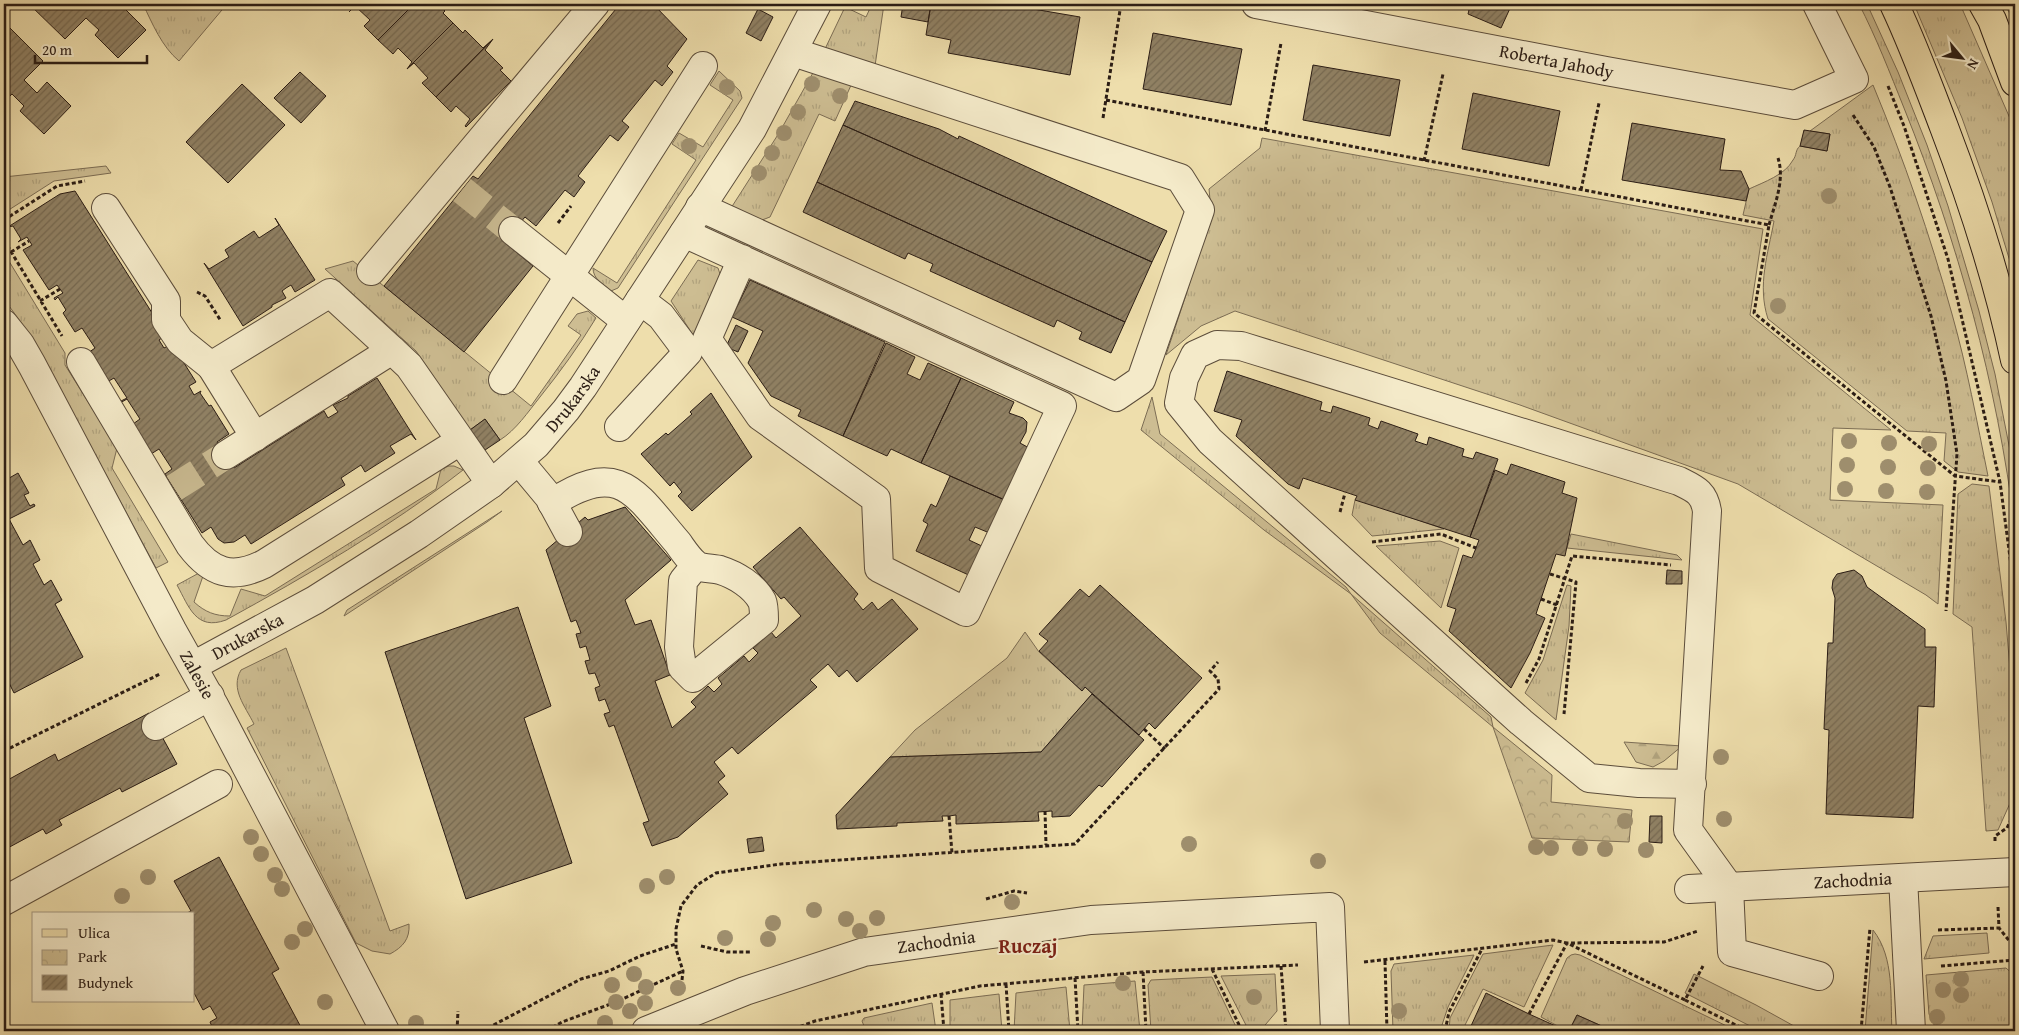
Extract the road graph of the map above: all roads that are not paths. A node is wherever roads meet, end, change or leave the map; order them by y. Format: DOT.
graph roads {
  1 [pos="595,4"];
  2 [pos="817,4"];
  3 [pos="1256,4"];
  4 [pos="1817,4"];
  5 [pos="1894,4"];
  6 [pos="1983,4"];
  7 [pos="793,52"];
  8 [pos="703,66"];
  9 [pos="2015,82"];
  10 [pos="106,208"];
  11 [pos="700,208"];
  12 [pos="513,231"];
  13 [pos="684,233"];
  14 [pos="742,259"];
  15 [pos="372,271"];
  16 [pos="570,276"];
  17 [pos="633,310"];
  18 [pos="4,324"];
  19 [pos="392,350"];
  20 [pos="73,351"];
  21 [pos="2015,360"];
  22 [pos="211,366"];
  23 [pos="503,380"];
  24 [pos="618,427"];
  25 [pos="254,436"];
  26 [pos="460,441"];
  27 [pos="226,455"];
  28 [pos="519,461"];
  29 [pos="491,484"];
  30 [pos="552,503"];
  31 [pos="568,532"];
  32 [pos="696,566"];
  33 [pos="193,666"];
  34 [pos="210,696"];
  35 [pos="156,726"];
  36 [pos="218,784"];
  37 [pos="1692,784"];
  38 [pos="2015,872"];
  39 [pos="1903,878"];
  40 [pos="1729,887"];
  41 [pos="1689,888"];
  42 [pos="4,901"];
  43 [pos="1819,976"];
  44 [pos="385,1031"];
  45 [pos="646,1031"];
  46 [pos="1335,1031"];
  47 [pos="1911,1031"];
  1 -- 15 [label="street"];
  2 -- 7 [label="street, Drukarska"];
  3 -- 4 [label="street, Roberta Jahody"];
  5 -- 21 [label="main road"];
  6 -- 9 [label="main road"];
  7 -- 11 [label="street, Drukarska"];
  7 -- 11 [label="street"];
  8 -- 16 [label="street"];
  10 -- 22 [label="street"];
  11 -- 13 [label="street, Drukarska"];
  12 -- 16 [label="street"];
  13 -- 14 [label="street"];
  13 -- 17 [label="street, Drukarska"];
  14 -- 14 [label="street"];
  16 -- 17 [label="street"];
  16 -- 23 [label="street"];
  17 -- 24 [label="street"];
  17 -- 28 [label="street, Drukarska"];
  18 -- 33 [label="street, Zalesie"];
  19 -- 22 [label="street"];
  19 -- 25 [label="street"];
  19 -- 26 [label="street"];
  20 -- 26 [label="street"];
  22 -- 25 [label="street"];
  25 -- 27 [label="street"];
  26 -- 29 [label="street"];
  28 -- 29 [label="street, Drukarska"];
  28 -- 30 [label="street"];
  29 -- 33 [label="street, Drukarska"];
  30 -- 31 [label="street"];
  30 -- 32 [label="street"];
  33 -- 34 [label="street, Zalesie"];
  34 -- 35 [label="street"];
  34 -- 44 [label="street, Zalesie"];
  36 -- 42 [label="street"];
  37 -- 37 [label="street"];
  37 -- 40 [label="street"];
  38 -- 39 [label="street, Zachodnia"];
  39 -- 40 [label="street, Zachodnia"];
  39 -- 47 [label="street"];
  40 -- 41 [label="street, Zachodnia"];
  40 -- 43 [label="street"];
  45 -- 46 [label="street, Zachodnia"];
}
